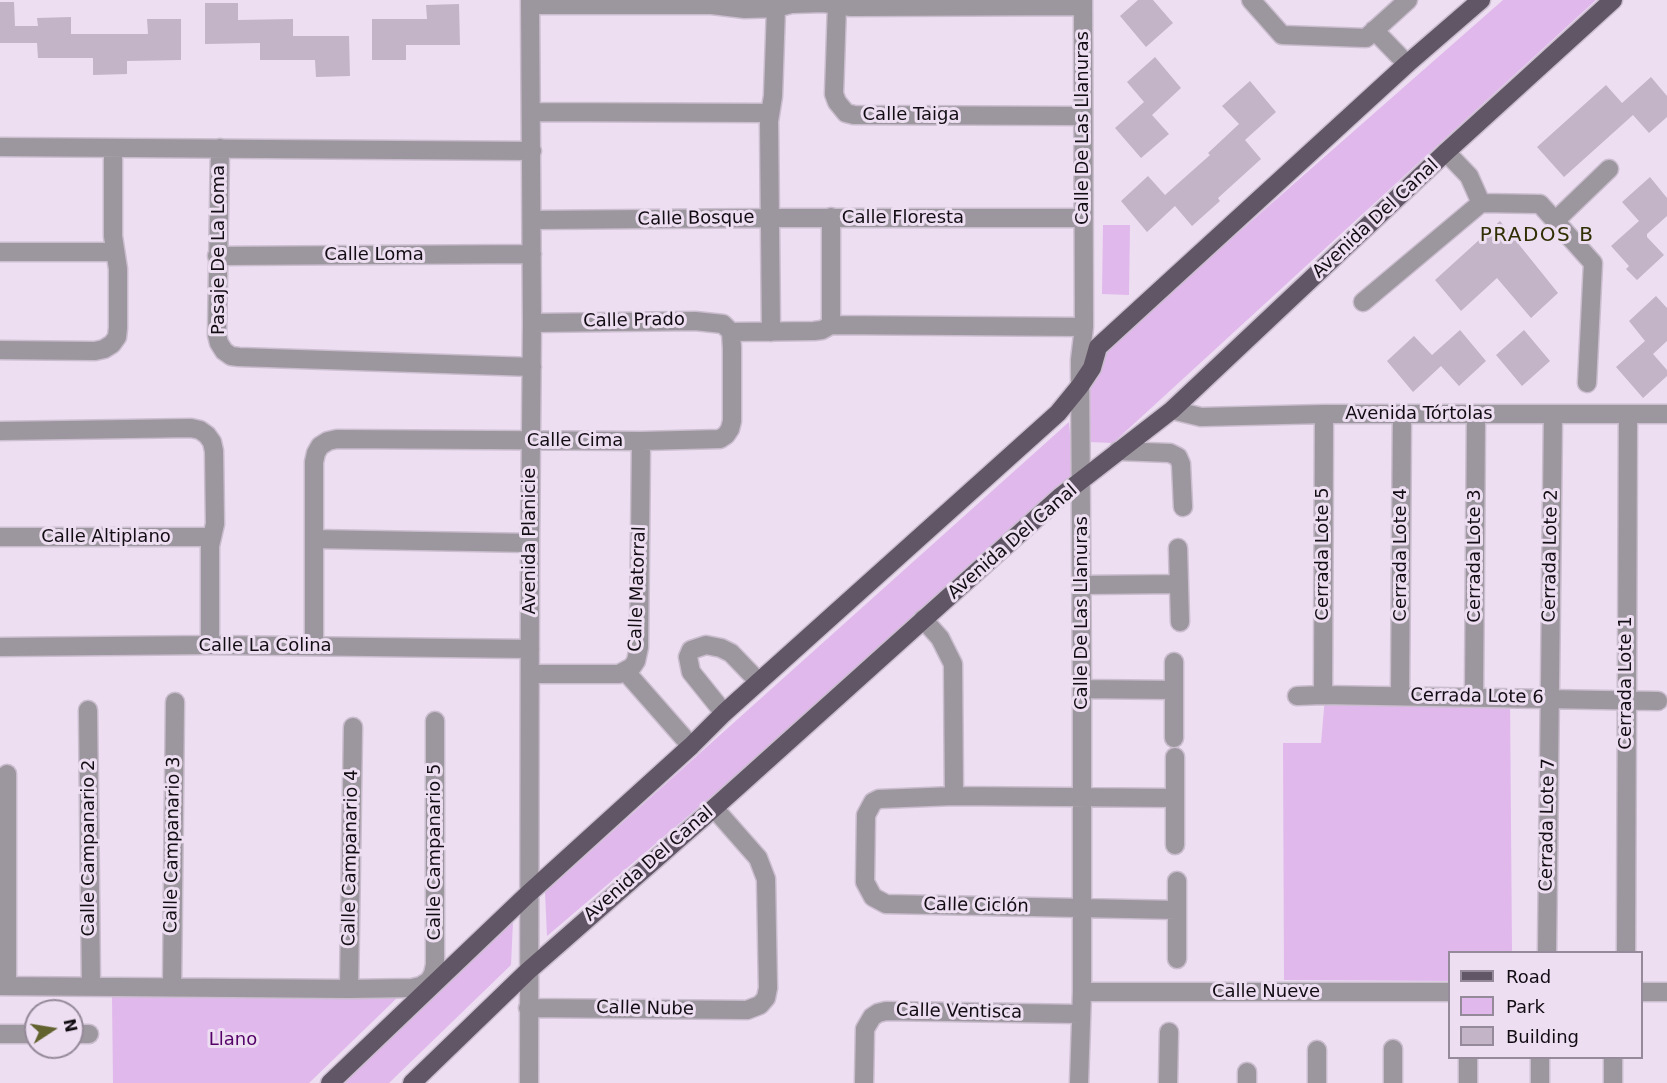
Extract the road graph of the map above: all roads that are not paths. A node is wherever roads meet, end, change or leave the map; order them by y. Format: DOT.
graph roads {
  1 [pos="1251,0"];
  2 [pos="1408,0"];
  3 [pos="1481,0"];
  4 [pos="1612,0"];
  5 [pos="530,3"];
  6 [pos="726,3"];
  7 [pos="1083,3"];
  8 [pos="786,4"];
  9 [pos="837,5"];
  10 [pos="1374,30"];
  11 [pos="1407,64"];
  12 [pos="532,112"];
  13 [pos="770,113"];
  14 [pos="1083,116"];
  15 [pos="0,147"];
  16 [pos="113,148"];
  17 [pos="220,148"];
  18 [pos="532,151"];
  19 [pos="1446,153"];
  20 [pos="1609,168"];
  21 [pos="1481,203"];
  22 [pos="768,218"];
  23 [pos="831,218"];
  24 [pos="1083,218"];
  25 [pos="532,220"];
  26 [pos="1556,221"];
  27 [pos="0,252"];
  28 [pos="115,252"];
  29 [pos="532,254"];
  30 [pos="217,256"];
  31 [pos="1363,302"];
  32 [pos="532,323"];
  33 [pos="831,325"];
  34 [pos="1084,327"];
  35 [pos="730,332"];
  36 [pos="771,332"];
  37 [pos="0,350"];
  38 [pos="532,367"];
  39 [pos="1587,383"];
  40 [pos="1080,386"];
  41 [pos="1172,410"];
  42 [pos="1324,414"];
  43 [pos="1402,414"];
  44 [pos="1476,414"];
  45 [pos="1553,414"];
  46 [pos="1628,414"];
  47 [pos="1667,414"];
  48 [pos="0,431"];
  49 [pos="531,441"];
  50 [pos="641,441"];
  51 [pos="1118,452"];
  52 [pos="1081,483"];
  53 [pos="1183,507"];
  54 [pos="0,537"];
  55 [pos="212,537"];
  56 [pos="314,539"];
  57 [pos="530,543"];
  58 [pos="1178,548"];
  59 [pos="1178,584"];
  60 [pos="1082,585"];
  61 [pos="923,619"];
  62 [pos="1179,622"];
  63 [pos="210,645"];
  64 [pos="314,646"];
  65 [pos="0,647"];
  66 [pos="530,650"];
  67 [pos="1174,662"];
  68 [pos="626,672"];
  69 [pos="530,674"];
  70 [pos="758,681"];
  71 [pos="1082,689"];
  72 [pos="1174,690"];
  73 [pos="1323,694"];
  74 [pos="1297,696"];
  75 [pos="1400,696"];
  76 [pos="1474,697"];
  77 [pos="1550,698"];
  78 [pos="1626,700"];
  79 [pos="1658,701"];
  80 [pos="175,702"];
  81 [pos="88,710"];
  82 [pos="724,713"];
  83 [pos="435,721"];
  84 [pos="353,727"];
  85 [pos="691,746"];
  86 [pos="7,774"];
  87 [pos="954,796"];
  88 [pos="1082,797"];
  89 [pos="1175,798"];
  90 [pos="714,808"];
  91 [pos="1175,845"];
  92 [pos="1177,881"];
  93 [pos="528,894"];
  94 [pos="1080,909"];
  95 [pos="1177,910"];
  96 [pos="1547,951"];
  97 [pos="1626,951"];
  98 [pos="1177,960"];
  99 [pos="528,971"];
  100 [pos="3,986"];
  101 [pos="91,986"];
  102 [pos="172,987"];
  103 [pos="350,989"];
  104 [pos="1082,992"];
  105 [pos="1448,992"];
  106 [pos="1643,992"];
  107 [pos="1667,992"];
  108 [pos="528,1008"];
  109 [pos="1080,1014"];
  110 [pos="1169,1032"];
  111 [pos="24,1034"];
  112 [pos="0,1035"];
  113 [pos="1394,1049"];
  114 [pos="1317,1050"];
  115 [pos="1468,1059"];
  116 [pos="1540,1059"];
  117 [pos="1613,1059"];
  118 [pos="330,1083"];
  119 [pos="412,1083"];
  120 [pos="529,1083"];
  121 [pos="864,1083"];
  122 [pos="1079,1083"];
  123 [pos="1168,1083"];
  124 [pos="1317,1083"];
  125 [pos="1393,1083"];
  126 [pos="1468,1083"];
  127 [pos="1540,1083"];
  128 [pos="1613,1083"];
  1 -- 10 [label="street"];
  2 -- 10 [label="street"];
  3 -- 11 [label="main road"];
  4 -- 19 [label="main road, Avenida Del Canal"];
  5 -- 6 [label="street"];
  5 -- 12 [label="street, Avenida Planicie"];
  6 -- 8 [label="street"];
  7 -- 9 [label="street"];
  7 -- 14 [label="street, Calle De Las Llanuras"];
  8 -- 9 [label="street"];
  8 -- 13 [label="street, Calle Bosque"];
  9 -- 14 [label="street, Calle Taiga"];
  10 -- 11 [label="street"];
  11 -- 40 [label="main road"];
  12 -- 13 [label="street"];
  12 -- 18 [label="street, Avenida Planicie"];
  13 -- 22 [label="street, Calle Bosque"];
  14 -- 24 [label="street, Calle De Las Llanuras"];
  15 -- 16 [label="street"];
  16 -- 17 [label="street"];
  16 -- 28 [label="street"];
  17 -- 18 [label="street"];
  17 -- 30 [label="street, Pasaje De La Loma"];
  18 -- 25 [label="street, Avenida Planicie"];
  19 -- 21 [label="street"];
  19 -- 41 [label="main road, Avenida Del Canal"];
  20 -- 26 [label="street"];
  21 -- 26 [label="street"];
  21 -- 31 [label="street"];
  22 -- 23 [label="street"];
  22 -- 25 [label="street, Calle Bosque"];
  22 -- 36 [label="street"];
  23 -- 24 [label="street, Calle Floresta"];
  23 -- 33 [label="street, Calle Floresta"];
  24 -- 34 [label="street, Calle De Las Llanuras"];
  25 -- 29 [label="street, Avenida Planicie"];
  26 -- 39 [label="street"];
  27 -- 28 [label="street"];
  28 -- 37 [label="street"];
  29 -- 30 [label="street, Calle Loma"];
  29 -- 32 [label="street, Avenida Planicie"];
  30 -- 38 [label="street, Pasaje De La Loma"];
  32 -- 35 [label="street, Calle Prado"];
  32 -- 38 [label="street, Avenida Planicie"];
  33 -- 34 [label="street"];
  33 -- 36 [label="street"];
  34 -- 40 [label="street, Calle De Las Llanuras"];
  35 -- 36 [label="street"];
  35 -- 50 [label="street, Calle Cima"];
  38 -- 49 [label="street, Avenida Planicie"];
  40 -- 52 [label="street, Calle De Las Llanuras"];
  40 -- 70 [label="main road"];
  41 -- 42 [label="street, Avenida Tórtolas"];
  41 -- 51 [label="main road, Avenida Del Canal"];
  42 -- 43 [label="street, Avenida Tórtolas"];
  42 -- 73 [label="street, Cerrada Lote 5"];
  43 -- 44 [label="street, Avenida Tórtolas"];
  43 -- 75 [label="street, Cerrada Lote 4"];
  44 -- 45 [label="street, Avenida Tórtolas"];
  44 -- 76 [label="street, Cerrada Lote 3"];
  45 -- 46 [label="street, Avenida Tórtolas"];
  45 -- 77 [label="street, Cerrada Lote 2"];
  46 -- 47 [label="street, Avenida Tórtolas"];
  46 -- 78 [label="street, Cerrada Lote 1"];
  48 -- 55 [label="street"];
  49 -- 50 [label="street, Calle Cima"];
  49 -- 56 [label="street, Calle Cima"];
  49 -- 57 [label="street, Avenida Planicie"];
  50 -- 68 [label="street, Calle Matorral"];
  51 -- 52 [label="main road, Avenida Del Canal"];
  51 -- 53 [label="street"];
  52 -- 60 [label="street, Calle De Las Llanuras"];
  52 -- 61 [label="main road, Avenida Del Canal"];
  54 -- 55 [label="street, Calle Altiplano"];
  55 -- 63 [label="street"];
  56 -- 57 [label="street"];
  56 -- 64 [label="street"];
  57 -- 66 [label="street, Avenida Planicie"];
  58 -- 59 [label="street"];
  59 -- 60 [label="street"];
  59 -- 62 [label="street"];
  60 -- 71 [label="street, Calle De Las Llanuras"];
  61 -- 87 [label="street"];
  61 -- 90 [label="main road, Avenida Del Canal"];
  63 -- 64 [label="street, Calle La Colina"];
  63 -- 65 [label="street, Calle La Colina"];
  64 -- 66 [label="street, Calle La Colina"];
  66 -- 69 [label="street, Avenida Planicie"];
  67 -- 72 [label="street"];
  68 -- 69 [label="street, Calle Matorral"];
  68 -- 85 [label="street"];
  69 -- 93 [label="street, Avenida Planicie"];
  70 -- 82 [label="main road"];
  70 -- 82 [label="street"];
  71 -- 72 [label="street"];
  71 -- 88 [label="street, Calle De Las Llanuras"];
  72 -- 89 [label="street"];
  73 -- 74 [label="street, Cerrada Lote 6"];
  73 -- 75 [label="street, Cerrada Lote 6"];
  75 -- 76 [label="street, Cerrada Lote 6"];
  76 -- 77 [label="street, Cerrada Lote 6"];
  77 -- 78 [label="street, Cerrada Lote 6"];
  77 -- 96 [label="street, Cerrada Lote 7"];
  78 -- 79 [label="street, Cerrada Lote 6"];
  78 -- 97 [label="street, Cerrada Lote 1"];
  80 -- 102 [label="street, Calle Campanario 3"];
  81 -- 101 [label="street, Calle Campanario 2"];
  82 -- 85 [label="main road"];
  83 -- 103 [label="street, Calle Campanario 5"];
  84 -- 103 [label="street, Calle Campanario 4"];
  85 -- 93 [label="main road"];
  86 -- 100 [label="street"];
  87 -- 88 [label="street"];
  87 -- 94 [label="street, Calle Ciclón"];
  88 -- 89 [label="street"];
  88 -- 94 [label="street, Calle De Las Llanuras"];
  89 -- 91 [label="street"];
  90 -- 99 [label="main road, Avenida Del Canal"];
  90 -- 108 [label="street, Calle Nube"];
  92 -- 95 [label="street"];
  93 -- 99 [label="street, Avenida Planicie"];
  93 -- 118 [label="main road"];
  94 -- 95 [label="street, Calle Ciclón"];
  94 -- 104 [label="street, Calle De Las Llanuras"];
  95 -- 98 [label="street"];
  99 -- 108 [label="street, Avenida Planicie"];
  99 -- 119 [label="main road, Avenida Del Canal"];
  100 -- 101 [label="street"];
  101 -- 102 [label="street"];
  102 -- 103 [label="street"];
  104 -- 105 [label="street, Calle Nueve"];
  104 -- 109 [label="street, Calle De Las Llanuras"];
  106 -- 107 [label="street"];
  108 -- 120 [label="street, Avenida Planicie"];
  109 -- 121 [label="street, Calle Ventisca"];
  109 -- 122 [label="street, Calle De Las Llanuras"];
  110 -- 123 [label="street"];
  111 -- 112 [label="street"];
  113 -- 125 [label="street"];
  114 -- 124 [label="street"];
  115 -- 126 [label="street"];
  116 -- 127 [label="street"];
  117 -- 128 [label="street"];
}
